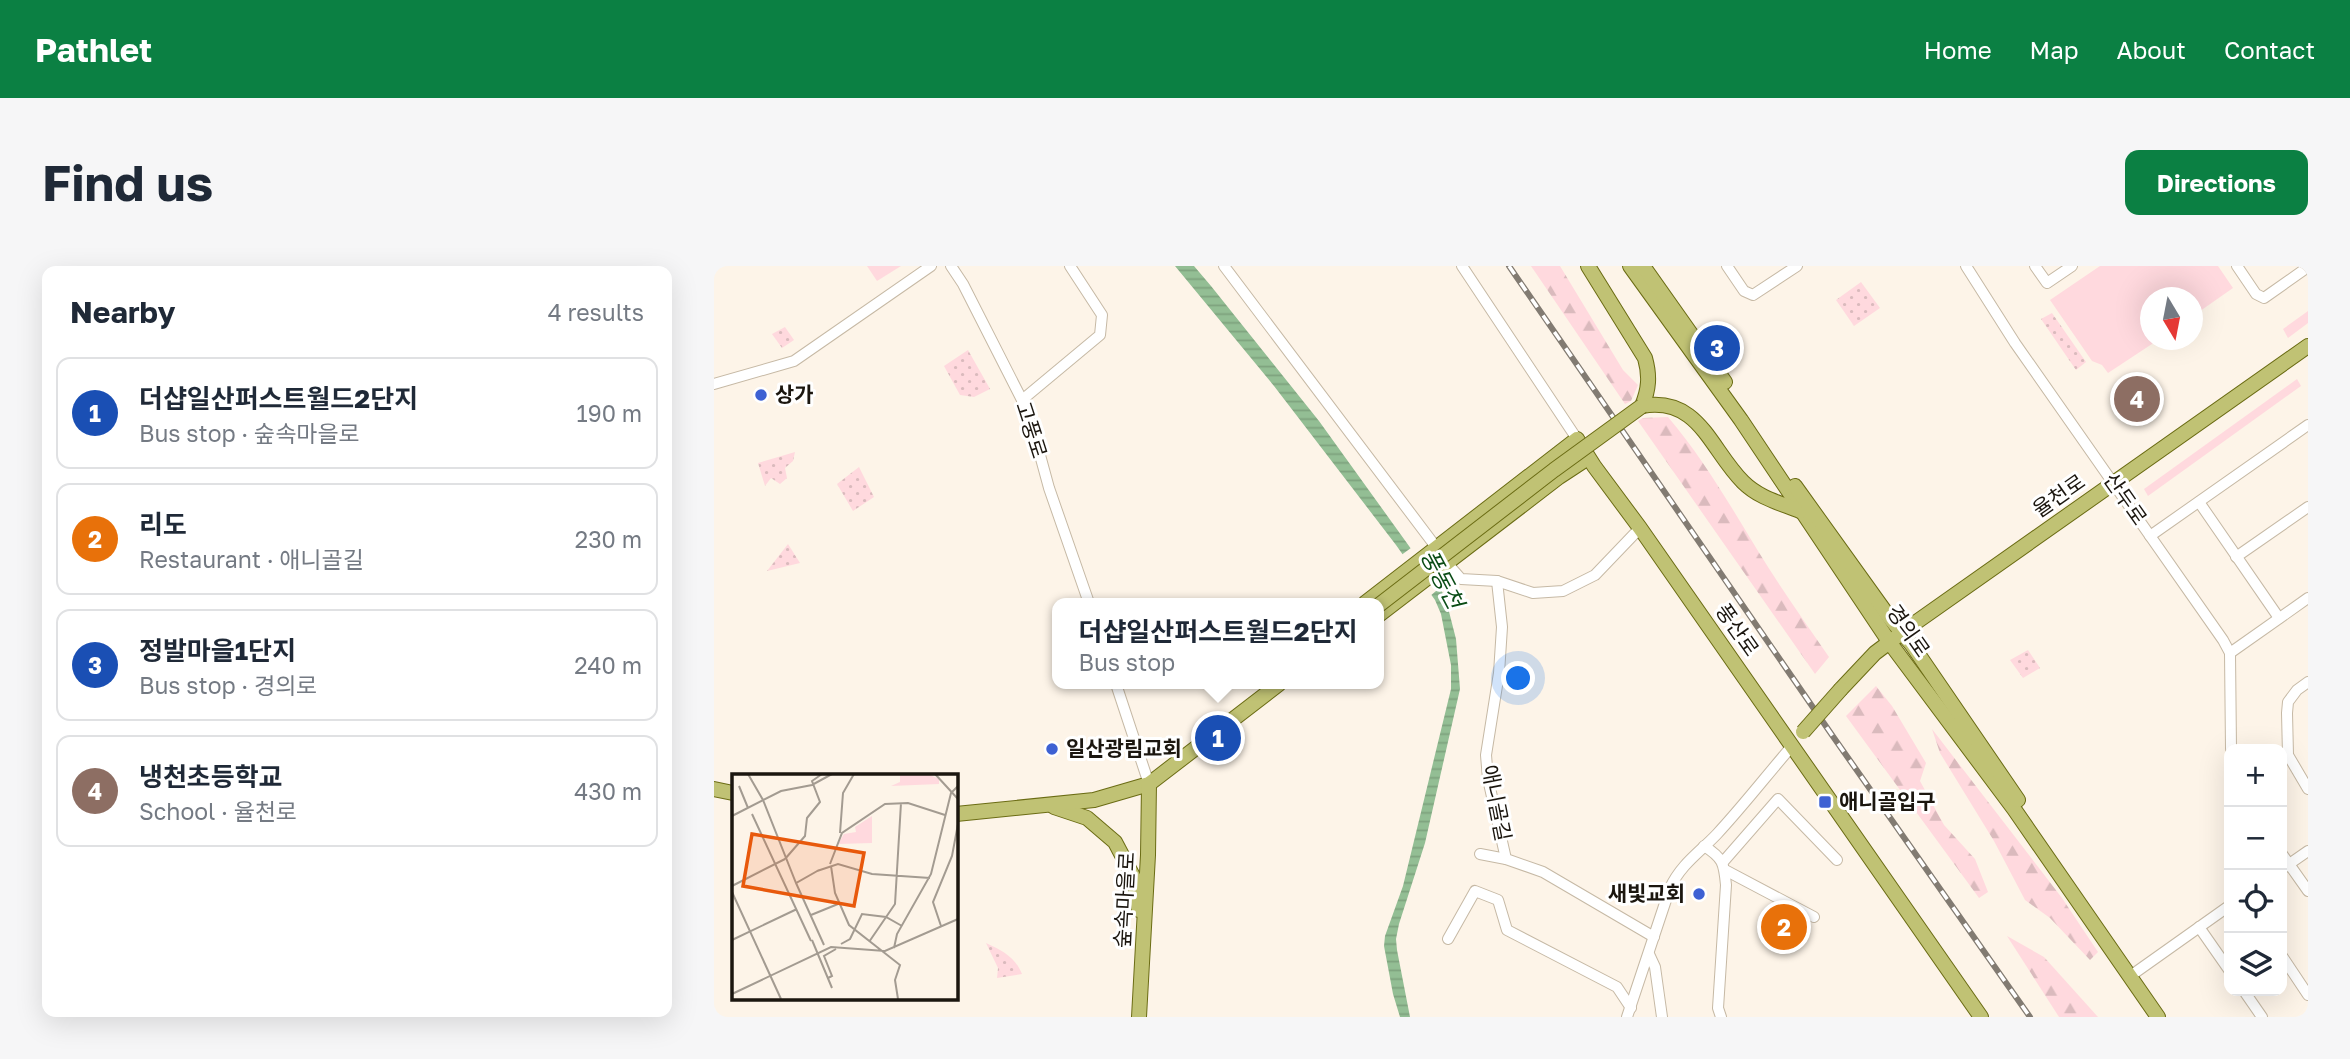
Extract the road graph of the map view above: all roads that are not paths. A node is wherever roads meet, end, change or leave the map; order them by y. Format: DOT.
graph roads {
  1 [pos="931,266"];
  2 [pos="951,266"];
  3 [pos="1070,266"];
  4 [pos="1224,266"];
  5 [pos="1462,266"];
  6 [pos="1588,266"];
  7 [pos="1630,266"];
  8 [pos="1643,266"];
  9 [pos="1727,266"];
  10 [pos="1966,266"];
  11 [pos="2035,266"];
  12 [pos="2072,266"];
  13 [pos="2237,266"];
  14 [pos="2308,267"];
  15 [pos="1791,268"];
  16 [pos="2308,346"];
  17 [pos="714,384"];
  18 [pos="1022,400"];
  19 [pos="1642,406"];
  20 [pos="2308,425"];
  21 [pos="1577,439"];
  22 [pos="1588,458"];
  23 [pos="2114,483"];
  24 [pos="2199,502"];
  25 [pos="2308,507"];
  26 [pos="1800,511"];
  27 [pos="1640,528"];
  28 [pos="2150,536"];
  29 [pos="1433,550"];
  30 [pos="2236,557"];
  31 [pos="1443,565"];
  32 [pos="1497,581"];
  33 [pos="1087,598"];
  34 [pos="1371,598"];
  35 [pos="2308,598"];
  36 [pos="1384,602"];
  37 [pos="1384,611"];
  38 [pos="2279,618"];
  39 [pos="1896,638"];
  40 [pos="2230,653"];
  41 [pos="2308,682"];
  42 [pos="1118,689"];
  43 [pos="1272,689"];
  44 [pos="2231,744"];
  45 [pos="1792,746"];
  46 [pos="2308,765"];
  47 [pos="2297,773"];
  48 [pos="1149,784"];
  49 [pos="714,789"];
  50 [pos="2308,789"];
  51 [pos="732,793"];
  52 [pos="1050,806"];
  53 [pos="957,814"];
  54 [pos="1704,846"];
  55 [pos="2308,851"];
  56 [pos="1480,854"];
  57 [pos="1506,859"];
  58 [pos="1837,860"];
  59 [pos="1724,866"];
  60 [pos="2287,866"];
  61 [pos="2287,869"];
  62 [pos="2308,891"];
  63 [pos="2224,910"];
  64 [pos="1814,917"];
  65 [pos="2199,927"];
  66 [pos="1654,937"];
  67 [pos="1448,939"];
  68 [pos="1144,947"];
  69 [pos="1649,954"];
  70 [pos="2224,963"];
  71 [pos="2287,964"];
  72 [pos="2136,972"];
  73 [pos="2308,995"];
  74 [pos="2247,996"];
  75 [pos="1629,1013"];
  76 [pos="1139,1017"];
  77 [pos="1661,1017"];
  78 [pos="1721,1017"];
  79 [pos="1981,1017"];
  80 [pos="2158,1017"];
  81 [pos="2170,1017"];
  82 [pos="2262,1017"];
  1 -- 17 [label="street"];
  2 -- 18 [label="street, 고풍로"];
  3 -- 18 [label="street"];
  4 -- 29 [label="street"];
  5 -- 21 [label="street, 풍산로"];
  6 -- 19 [label="main road"];
  7 -- 26 [label="main road, 경의로"];
  8 -- 39 [label="main road, 경의로"];
  9 -- 15 [label="street"];
  10 -- 23 [label="street, 산두로"];
  11 -- 12 [label="street"];
  13 -- 14 [label="street"];
  16 -- 23 [label="main road, 율천로"];
  18 -- 33 [label="street, 고풍로"];
  19 -- 26 [label="main road"];
  19 -- 36 [label="main road, bridge"];
  20 -- 24 [label="street"];
  21 -- 22 [label="main road, 풍산로"];
  21 -- 29 [label="main road"];
  22 -- 27 [label="main road, 풍산로"];
  22 -- 31 [label="main road"];
  23 -- 28 [label="street, 산두로"];
  23 -- 39 [label="main road, 율천로"];
  24 -- 28 [label="street"];
  24 -- 30 [label="street"];
  25 -- 30 [label="street"];
  26 -- 39 [label="main road, 경의로"];
  27 -- 32 [label="street"];
  27 -- 45 [label="main road, 풍산로"];
  28 -- 40 [label="street, 산두로"];
  29 -- 34 [label="main road"];
  30 -- 38 [label="street"];
  31 -- 32 [label="street"];
  31 -- 37 [label="main road"];
  32 -- 57 [label="street, 애니골길"];
  35 -- 38 [label="street"];
  38 -- 40 [label="street"];
  39 -- 45 [label="main road, 율천로, bridge"];
  39 -- 72 [label="main road, 경의로"];
  39 -- 80 [label="main road, 경의로"];
  40 -- 44 [label="street"];
  41 -- 47 [label="street"];
  42 -- 48 [label="street"];
  43 -- 48 [label="main road"];
  45 -- 54 [label="street"];
  45 -- 79 [label="main road, 풍산로"];
  46 -- 47 [label="street"];
  47 -- 50 [label="street"];
  48 -- 52 [label="main road"];
  48 -- 68 [label="main road, 숲속마을로"];
  49 -- 51 [label="main road"];
  52 -- 53 [label="main road"];
  52 -- 68 [label="main road"];
  54 -- 59 [label="street"];
  54 -- 66 [label="street"];
  55 -- 60 [label="street"];
  56 -- 57 [label="street"];
  57 -- 66 [label="street, 애니골길"];
  58 -- 59 [label="street"];
  59 -- 64 [label="street"];
  59 -- 78 [label="street"];
  61 -- 62 [label="street"];
  63 -- 65 [label="street"];
  65 -- 70 [label="street"];
  65 -- 72 [label="street"];
  66 -- 69 [label="street"];
  67 -- 75 [label="street"];
  68 -- 76 [label="main road, 숲속마을로"];
  69 -- 75 [label="street"];
  69 -- 77 [label="street"];
  71 -- 73 [label="street"];
  72 -- 81 [label="main road, 경의로"];
  74 -- 82 [label="street"];
}
